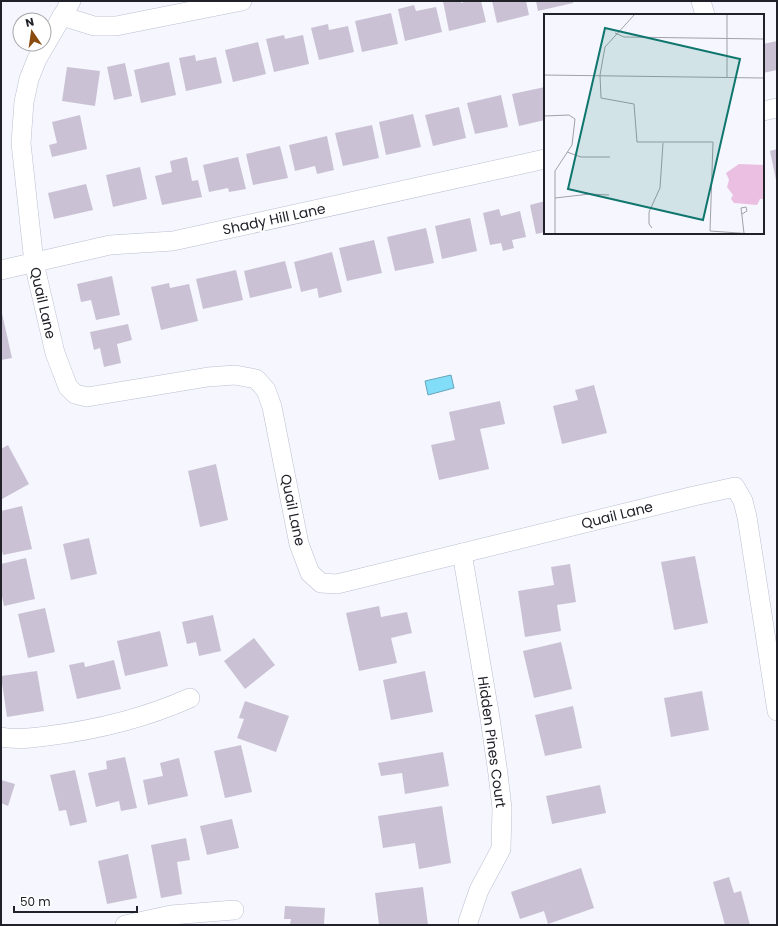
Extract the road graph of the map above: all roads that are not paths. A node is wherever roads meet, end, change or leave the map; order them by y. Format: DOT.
graph roads {
  1 [pos="242,1"];
  2 [pos="701,1"];
  3 [pos="67,8"];
  4 [pos="704,14"];
  5 [pos="777,108"];
  6 [pos="764,111"];
  7 [pos="544,159"];
  8 [pos="34,263"];
  9 [pos="1,270"];
  10 [pos="462,553"];
  11 [pos="190,698"];
  12 [pos="777,711"];
  13 [pos="1,737"];
  14 [pos="234,910"];
  15 [pos="125,925"];
  16 [pos="468,925"];
  1 -- 3 [label="street"];
  2 -- 4 [label="street"];
  3 -- 8 [label="street, Quail Lane"];
  5 -- 6 [label="street"];
  7 -- 8 [label="street, Shady Hill Lane"];
  8 -- 9 [label="street, Shady Hill Lane"];
  8 -- 10 [label="street, Quail Lane"];
  10 -- 12 [label="street, Quail Lane"];
  10 -- 16 [label="street, Hidden Pines Court"];
  11 -- 13 [label="street"];
  14 -- 15 [label="street"];
}
